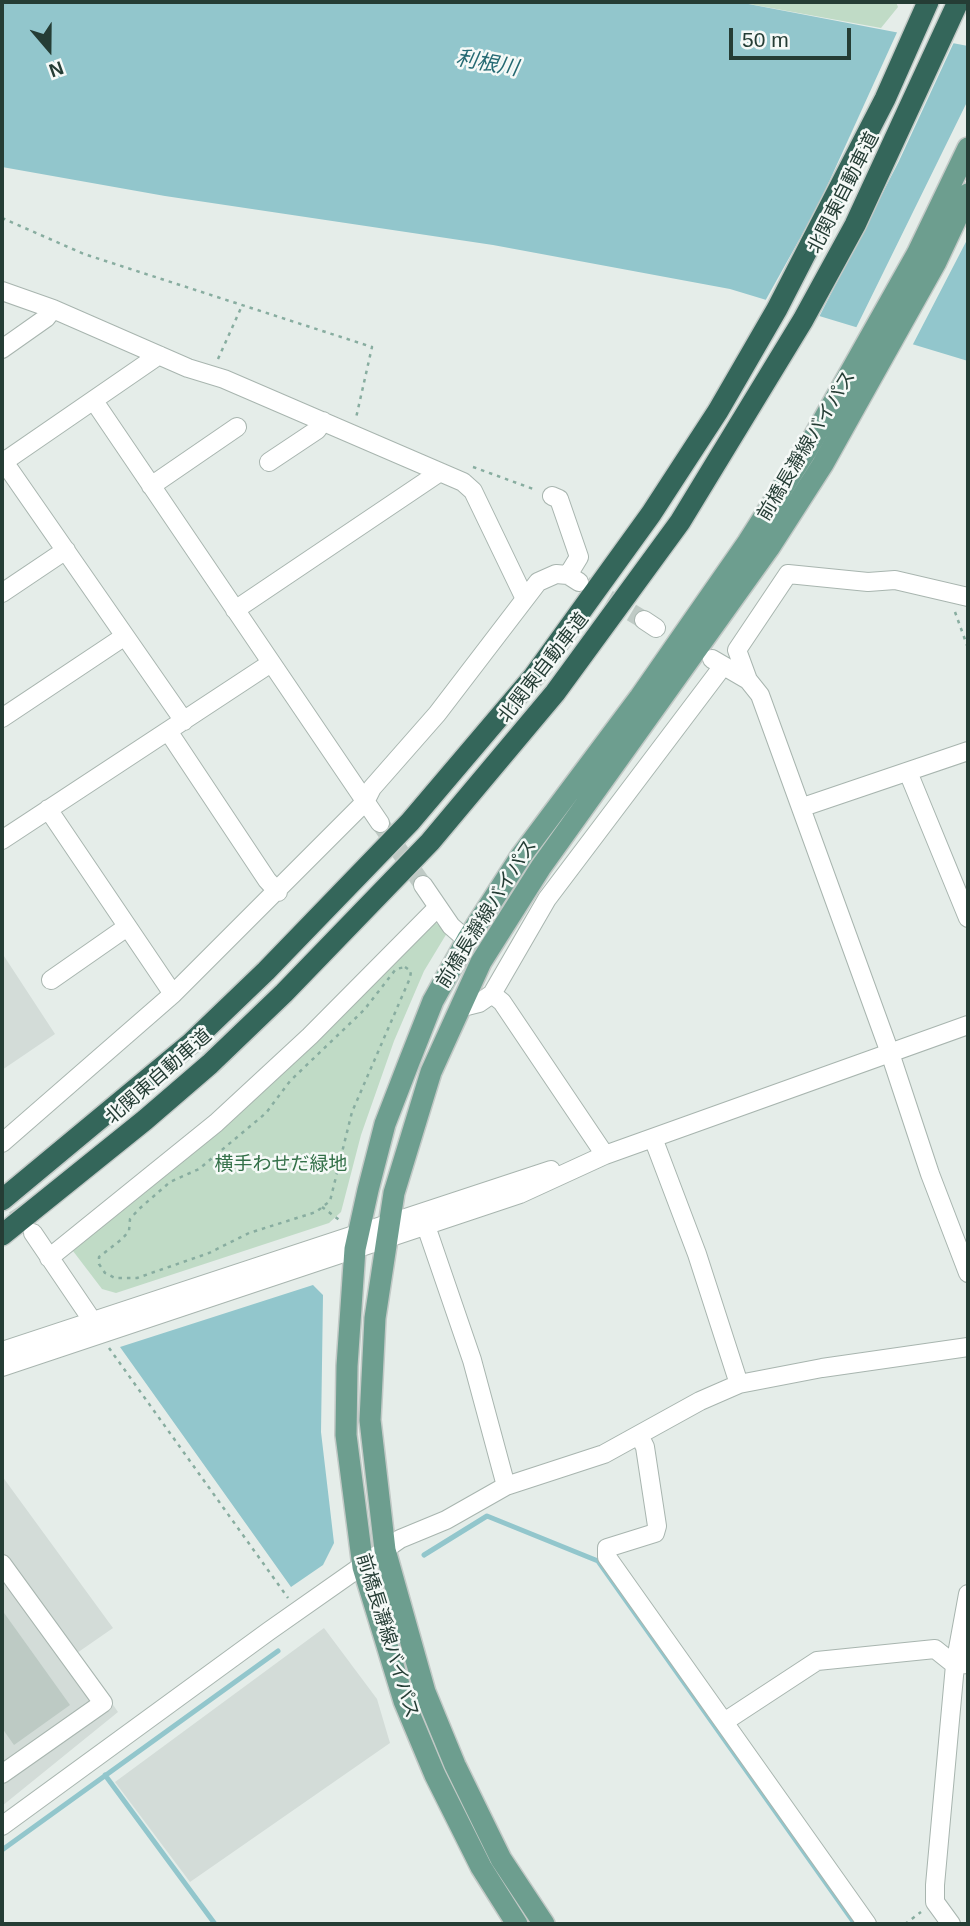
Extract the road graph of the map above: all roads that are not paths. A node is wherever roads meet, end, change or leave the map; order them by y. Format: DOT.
graph roads {
  1 [pos="928,2"];
  2 [pos="958,2"];
  3 [pos="968,148"];
  4 [pos="968,194"];
  5 [pos="2,291"];
  6 [pos="53,309"];
  7 [pos="2,349"];
  8 [pos="159,355"];
  9 [pos="93,401"];
  10 [pos="323,421"];
  11 [pos="237,427"];
  12 [pos="2,461"];
  13 [pos="269,462"];
  14 [pos="440,472"];
  15 [pos="151,486"];
  16 [pos="552,496"];
  17 [pos="66,550"];
  18 [pos="2,593"];
  19 [pos="968,597"];
  20 [pos="525,600"];
  21 [pos="235,610"];
  22 [pos="125,636"];
  23 [pos="271,663"];
  24 [pos="748,680"];
  25 [pos="2,718"];
  26 [pos="184,721"];
  27 [pos="167,732"];
  28 [pos="968,751"];
  29 [pos="908,772"];
  30 [pos="365,802"];
  31 [pos="803,807"];
  32 [pos="48,809"];
  33 [pos="380,823"];
  34 [pos="2,840"];
  35 [pos="423,885"];
  36 [pos="278,892"];
  37 [pos="438,907"];
  38 [pos="968,918"];
  39 [pos="127,927"];
  40 [pos="467,940"];
  41 [pos="51,980"];
  42 [pos="173,994"];
  43 [pos="492,994"];
  44 [pos="459,1008"];
  45 [pos="968,1026"];
  46 [pos="890,1054"];
  47 [pos="653,1138"];
  48 [pos="2,1143"];
  49 [pos="606,1155"];
  50 [pos="2,1200"];
  51 [pos="426,1226"];
  52 [pos="387,1231"];
  53 [pos="33,1233"];
  54 [pos="2,1235"];
  55 [pos="353,1235"];
  56 [pos="49,1258"];
  57 [pos="968,1270"];
  58 [pos="99,1331"];
  59 [pos="968,1347"];
  60 [pos="2,1351"];
  61 [pos="2,1367"];
  62 [pos="739,1384"];
  63 [pos="639,1435"];
  64 [pos="506,1486"];
  65 [pos="385,1550"];
  66 [pos="2,1564"];
  67 [pos="363,1567"];
  68 [pos="968,1594"];
  69 [pos="962,1664"];
  70 [pos="724,1722"];
  71 [pos="2,1773"];
  72 [pos="2,1826"];
  73 [pos="517,1924"];
  74 [pos="544,1924"];
  75 [pos="867,1924"];
  76 [pos="951,1924"];
  1 -- 50 [label="highway, 北関東自動車道"];
  2 -- 54 [label="highway, 北関東自動車道"];
  3 -- 40 [label="main road, 前橋長瀞線バイパス"];
  4 -- 44 [label="main road, 前橋長瀞線バイパス"];
  5 -- 6 [label="street"];
  6 -- 7 [label="street"];
  6 -- 8 [label="street"];
  8 -- 9 [label="street"];
  8 -- 10 [label="street"];
  9 -- 12 [label="street"];
  9 -- 15 [label="street"];
  10 -- 13 [label="street"];
  10 -- 14 [label="street"];
  11 -- 15 [label="street"];
  12 -- 17 [label="street"];
  14 -- 20 [label="street"];
  14 -- 21 [label="street"];
  15 -- 21 [label="street"];
  16 -- 20 [label="street"];
  17 -- 18 [label="street"];
  17 -- 22 [label="street"];
  19 -- 24 [label="street"];
  20 -- 30 [label="street"];
  21 -- 23 [label="street"];
  22 -- 25 [label="street"];
  22 -- 26 [label="street"];
  23 -- 26 [label="street"];
  23 -- 30 [label="street"];
  24 -- 31 [label="street"];
  24 -- 43 [label="street"];
  26 -- 27 [label="street"];
  27 -- 32 [label="street"];
  27 -- 36 [label="street"];
  28 -- 29 [label="street"];
  29 -- 31 [label="street"];
  29 -- 38 [label="street"];
  30 -- 33 [label="street"];
  30 -- 36 [label="street"];
  31 -- 46 [label="street"];
  32 -- 34 [label="street"];
  32 -- 39 [label="street"];
  35 -- 37 [label="street"];
  36 -- 42 [label="street"];
  37 -- 40 [label="street"];
  37 -- 56 [label="street"];
  39 -- 41 [label="street"];
  39 -- 42 [label="street"];
  40 -- 55 [label="main road, 前橋長瀞線バイパス"];
  42 -- 48 [label="street"];
  43 -- 44 [label="street"];
  43 -- 49 [label="street"];
  44 -- 52 [label="main road, 前橋長瀞線バイパス"];
  45 -- 46 [label="street"];
  46 -- 47 [label="street"];
  46 -- 57 [label="street"];
  47 -- 49 [label="street"];
  47 -- 62 [label="street"];
  49 -- 51 [label="street"];
  49 -- 52 [label="street"];
  51 -- 52 [label="street"];
  51 -- 64 [label="street"];
  52 -- 55 [label="street"];
  52 -- 65 [label="main road, 前橋長瀞線バイパス"];
  53 -- 56 [label="street"];
  55 -- 58 [label="street"];
  55 -- 67 [label="main road, 前橋長瀞線バイパス"];
  56 -- 58 [label="street"];
  58 -- 60 [label="street"];
  58 -- 61 [label="street"];
  59 -- 62 [label="street"];
  62 -- 63 [label="street"];
  63 -- 64 [label="street"];
  63 -- 70 [label="street"];
  64 -- 65 [label="street"];
  65 -- 67 [label="street"];
  65 -- 74 [label="main road, 前橋長瀞線バイパス"];
  66 -- 71 [label="street"];
  67 -- 72 [label="street"];
  67 -- 73 [label="main road, 前橋長瀞線バイパス"];
  68 -- 69 [label="street"];
  69 -- 70 [label="street"];
  69 -- 76 [label="street"];
  70 -- 75 [label="street"];
}
